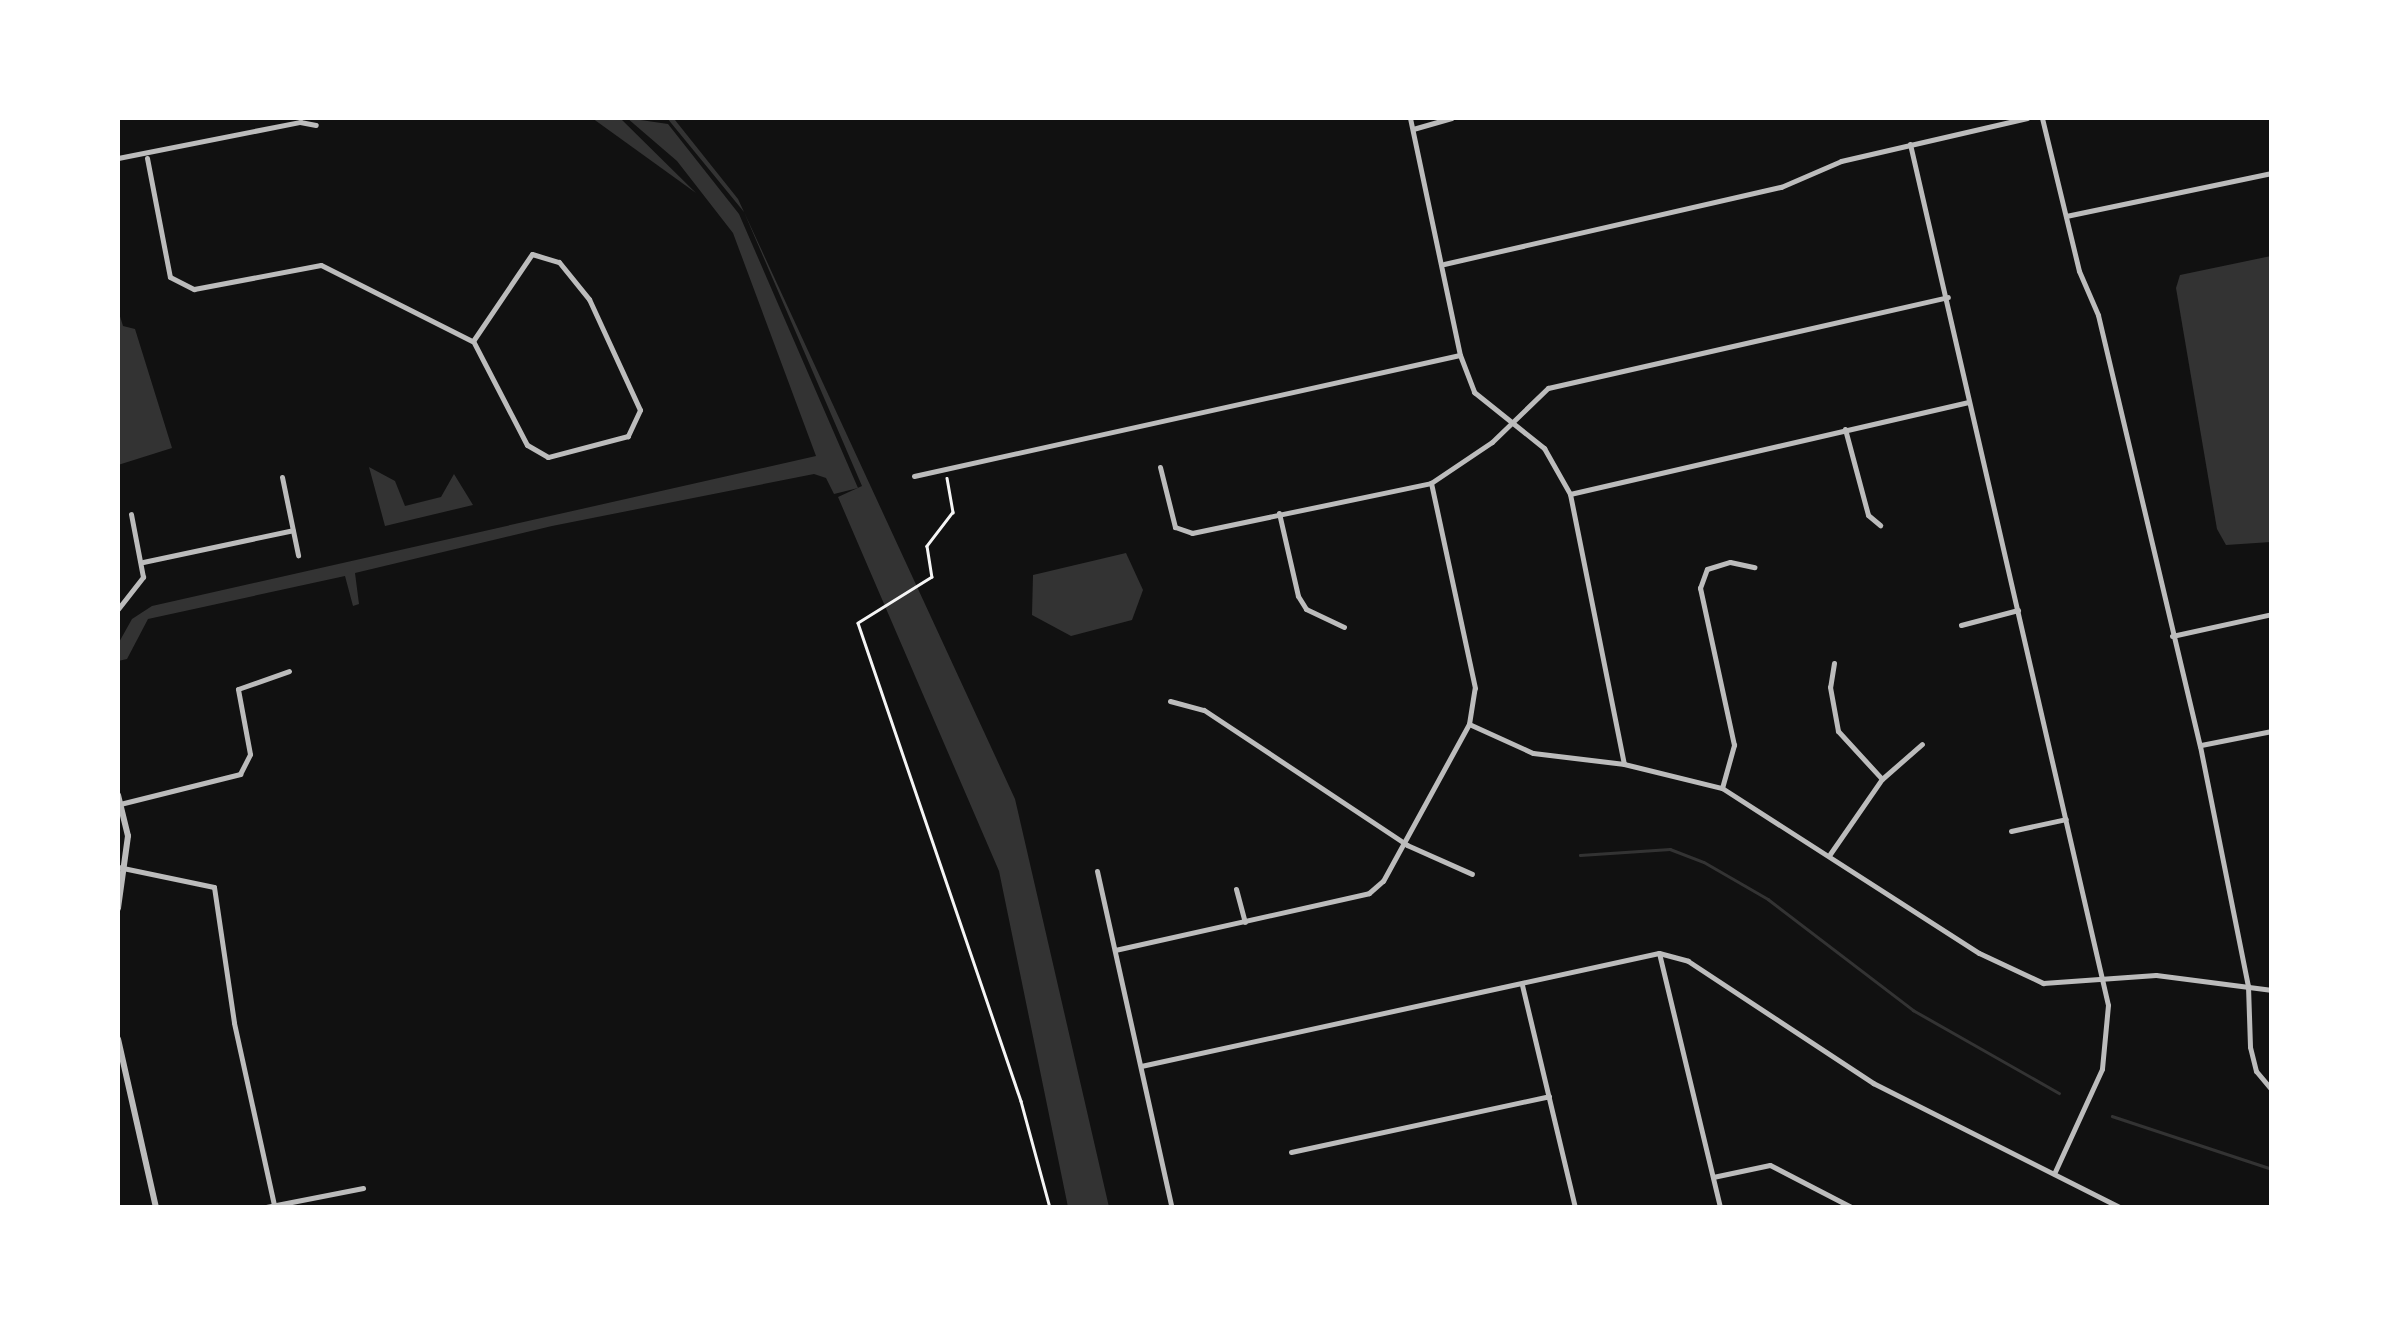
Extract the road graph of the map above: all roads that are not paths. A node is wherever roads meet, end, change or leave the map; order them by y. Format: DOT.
graph roads {
  1 [pos="1410,118"];
  2 [pos="1451,118"];
  3 [pos="2026,118"];
  4 [pos="2042,118"];
  5 [pos="316,125"];
  6 [pos="1413,129"];
  7 [pos="1910,144"];
  8 [pos="118,158"];
  9 [pos="147,158"];
  10 [pos="2272,173"];
  11 [pos="2066,216"];
  12 [pos="1443,264"];
  13 [pos="1948,297"];
  14 [pos="473,341"];
  15 [pos="1460,355"];
  16 [pos="1969,402"];
  17 [pos="1508,420"];
  18 [pos="1844,430"];
  19 [pos="1160,467"];
  20 [pos="914,476"];
  21 [pos="282,478"];
  22 [pos="1431,483"];
  23 [pos="1570,494"];
  24 [pos="1278,512"];
  25 [pos="132,514"];
  26 [pos="1880,525"];
  27 [pos="293,530"];
  28 [pos="298,555"];
  29 [pos="143,562"];
  30 [pos="1754,566"];
  31 [pos="118,609"];
  32 [pos="2018,610"];
  33 [pos="2272,614"];
  34 [pos="1961,624"];
  35 [pos="1344,627"];
  36 [pos="2172,636"];
  37 [pos="1834,662"];
  38 [pos="289,672"];
  39 [pos="1170,701"];
  40 [pos="1469,724"];
  41 [pos="2272,731"];
  42 [pos="1922,744"];
  43 [pos="2200,746"];
  44 [pos="1624,764"];
  45 [pos="1882,779"];
  46 [pos="1722,788"];
  47 [pos="118,800"];
  48 [pos="2066,819"];
  49 [pos="2010,831"];
  50 [pos="1408,846"];
  51 [pos="1830,854"];
  52 [pos="120,867"];
  53 [pos="1097,870"];
  54 [pos="1472,874"];
  55 [pos="1236,890"];
  56 [pos="118,908"];
  57 [pos="1245,922"];
  58 [pos="1114,950"];
  59 [pos="1659,953"];
  60 [pos="2101,982"];
  61 [pos="1522,985"];
  62 [pos="2248,986"];
  63 [pos="2272,990"];
  64 [pos="118,1039"];
  65 [pos="1142,1066"];
  66 [pos="2272,1090"];
  67 [pos="1549,1096"];
  68 [pos="1291,1152"];
  69 [pos="2054,1174"];
  70 [pos="1713,1177"];
  71 [pos="363,1188"];
  72 [pos="274,1204"];
  73 [pos="156,1208"];
  74 [pos="261,1208"];
  75 [pos="1172,1208"];
  76 [pos="1576,1208"];
  77 [pos="1720,1208"];
  78 [pos="1854,1208"];
  79 [pos="2120,1208"];
  1 -- 6 [label="street"];
  2 -- 6 [label="street"];
  3 -- 7 [label="street"];
  4 -- 11 [label="street"];
  5 -- 9 [label="street"];
  6 -- 12 [label="street"];
  7 -- 12 [label="street"];
  7 -- 13 [label="street"];
  8 -- 9 [label="street"];
  9 -- 14 [label="street"];
  10 -- 11 [label="street"];
  11 -- 36 [label="street"];
  12 -- 15 [label="street"];
  13 -- 16 [label="street"];
  13 -- 17 [label="street"];
  14 -- 14 [label="street"];
  15 -- 17 [label="street"];
  15 -- 20 [label="street"];
  16 -- 18 [label="street"];
  16 -- 32 [label="street"];
  17 -- 22 [label="street"];
  17 -- 23 [label="street"];
  18 -- 23 [label="street"];
  18 -- 26 [label="street"];
  19 -- 24 [label="street"];
  21 -- 27 [label="street"];
  22 -- 24 [label="street"];
  22 -- 40 [label="street"];
  23 -- 44 [label="street"];
  24 -- 35 [label="street"];
  25 -- 29 [label="street"];
  27 -- 28 [label="street"];
  27 -- 29 [label="street"];
  29 -- 31 [label="street"];
  30 -- 46 [label="street"];
  32 -- 34 [label="street"];
  32 -- 48 [label="street"];
  33 -- 36 [label="street"];
  36 -- 43 [label="street"];
  37 -- 45 [label="street"];
  38 -- 47 [label="street"];
  39 -- 50 [label="street"];
  40 -- 44 [label="street"];
  40 -- 50 [label="street"];
  41 -- 43 [label="street"];
  42 -- 45 [label="street"];
  43 -- 62 [label="street"];
  44 -- 46 [label="street"];
  45 -- 51 [label="street"];
  46 -- 51 [label="street"];
  47 -- 52 [label="street"];
  48 -- 49 [label="street"];
  48 -- 60 [label="street"];
  50 -- 54 [label="street"];
  50 -- 57 [label="street"];
  51 -- 60 [label="street"];
  52 -- 56 [label="street"];
  52 -- 72 [label="street"];
  53 -- 58 [label="street"];
  55 -- 57 [label="street"];
  57 -- 58 [label="street"];
  58 -- 65 [label="street"];
  59 -- 61 [label="street"];
  59 -- 69 [label="street"];
  59 -- 70 [label="street"];
  60 -- 62 [label="street"];
  60 -- 69 [label="street"];
  61 -- 65 [label="street"];
  61 -- 67 [label="street"];
  62 -- 63 [label="street"];
  62 -- 66 [label="street"];
  64 -- 73 [label="street"];
  65 -- 75 [label="street"];
  67 -- 68 [label="street"];
  67 -- 76 [label="street"];
  69 -- 79 [label="street"];
  70 -- 77 [label="street"];
  70 -- 78 [label="street"];
  71 -- 72 [label="street"];
  72 -- 74 [label="street"];
}
